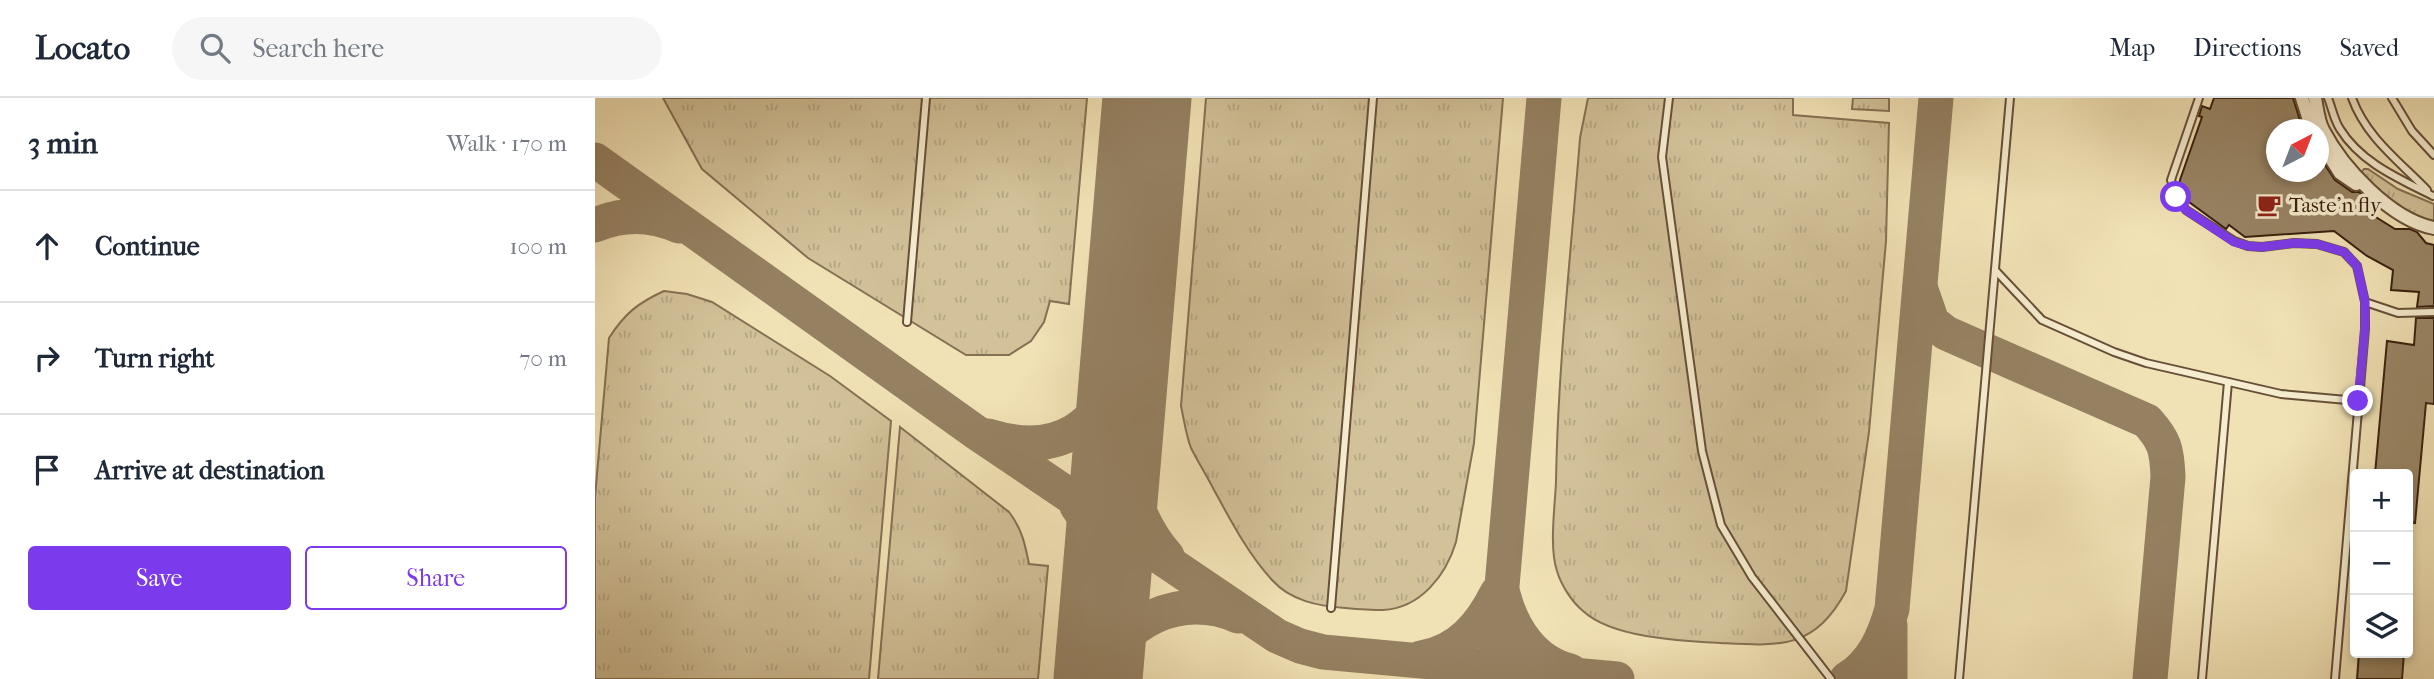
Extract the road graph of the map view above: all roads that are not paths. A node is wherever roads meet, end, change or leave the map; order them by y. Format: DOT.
graph roads {
  1 [pos="926,98"];
  2 [pos="1373,98"];
  3 [pos="1669,98"];
  4 [pos="2010,98"];
  5 [pos="2199,98"];
  6 [pos="2302,98"];
  7 [pos="2315,98"];
  8 [pos="2329,98"];
  9 [pos="2352,98"];
  10 [pos="2392,98"];
  11 [pos="2309,119"];
  12 [pos="2434,155"];
  13 [pos="2329,156"];
  14 [pos="2434,196"];
  15 [pos="2378,198"];
  16 [pos="2434,228"];
  17 [pos="1995,270"];
  18 [pos="2365,302"];
  19 [pos="2434,312"];
  20 [pos="907,322"];
  21 [pos="2228,382"];
  22 [pos="2358,401"];
  23 [pos="1331,608"];
  24 [pos="1831,679"];
  25 [pos="1959,679"];
  26 [pos="2202,679"];
  27 [pos="2335,679"];
  1 -- 20 [label="lane"];
  2 -- 23 [label="lane"];
  3 -- 24 [label="lane"];
  4 -- 17 [label="lane"];
  5 -- 18 [label="lane"];
  6 -- 11 [label="street"];
  7 -- 15 [label="street"];
  8 -- 14 [label="lane"];
  9 -- 14 [label="lane"];
  10 -- 12 [label="lane"];
  13 -- 15 [label="street"];
  15 -- 16 [label="street"];
  17 -- 21 [label="lane"];
  17 -- 25 [label="lane"];
  18 -- 19 [label="lane"];
  18 -- 22 [label="lane"];
  21 -- 22 [label="lane"];
  21 -- 26 [label="lane"];
  22 -- 27 [label="lane"];
}
